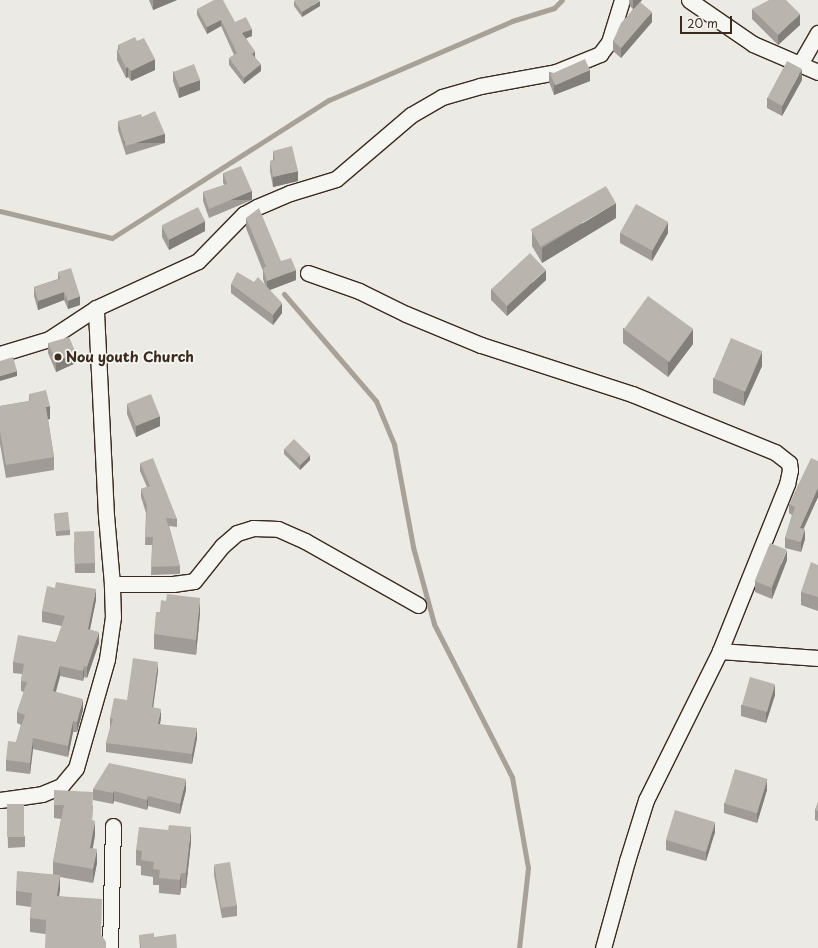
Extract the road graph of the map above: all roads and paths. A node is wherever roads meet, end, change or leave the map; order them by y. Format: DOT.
graph roads {
  1 [pos="622,0"];
  2 [pos="689,0"];
  3 [pos="818,33"];
  4 [pos="800,64"];
  5 [pos="818,72"];
  6 [pos="308,273"];
  7 [pos="96,308"];
  8 [pos="0,354"];
  9 [pos="112,584"];
  10 [pos="418,605"];
  11 [pos="720,651"];
  12 [pos="818,658"];
  13 [pos="0,800"];
  14 [pos="113,826"];
  15 [pos="110,948"];
  16 [pos="603,948"];
  1 -- 7 [label="street"];
  2 -- 4 [label="street"];
  3 -- 4 [label="street"];
  4 -- 5 [label="street"];
  6 -- 11 [label="street"];
  7 -- 8 [label="street"];
  7 -- 9 [label="street"];
  9 -- 10 [label="street"];
  9 -- 13 [label="street"];
  11 -- 12 [label="street"];
  11 -- 16 [label="street"];
  14 -- 15 [label="street"];
}
